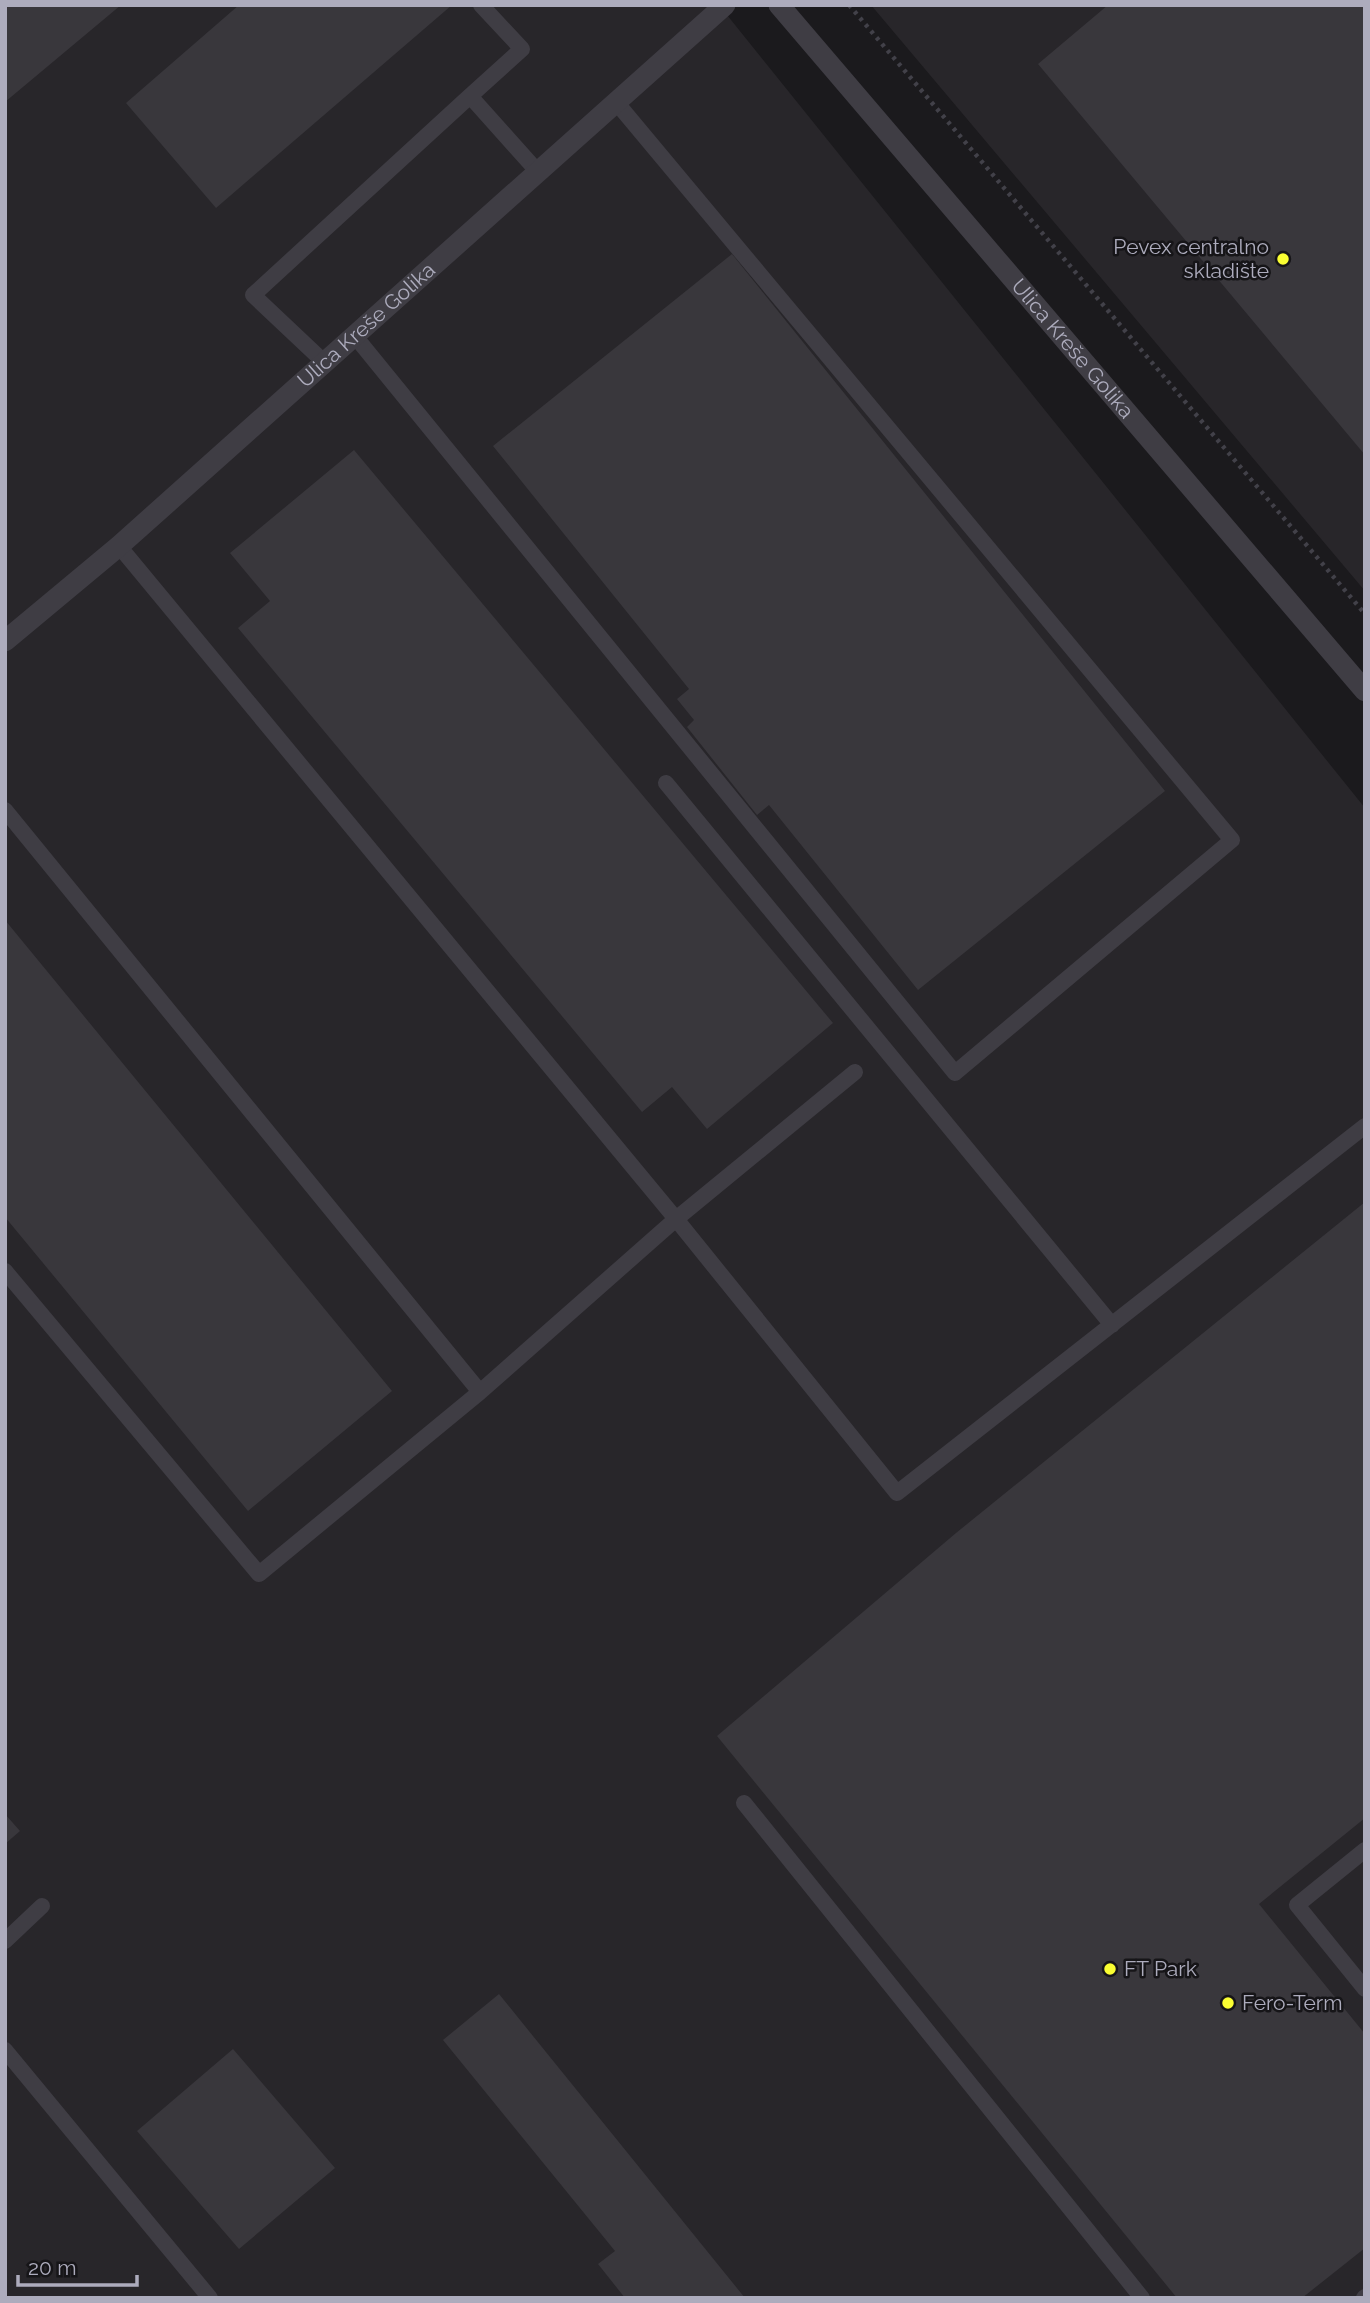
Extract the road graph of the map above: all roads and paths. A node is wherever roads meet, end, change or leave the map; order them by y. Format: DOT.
graph roads {
  1 [pos="481,5"];
  2 [pos="724,5"];
  3 [pos="779,5"];
  4 [pos="849,5"];
  5 [pos="470,96"];
  6 [pos="616,102"];
  7 [pos="538,172"];
  8 [pos="354,335"];
  9 [pos="324,362"];
  10 [pos="119,545"];
  11 [pos="1365,614"];
  12 [pos="5,641"];
  13 [pos="1365,691"];
  14 [pos="666,783"];
  15 [pos="5,810"];
  16 [pos="855,1072"];
  17 [pos="1365,1126"];
  18 [pos="676,1219"];
  19 [pos="5,1271"];
  20 [pos="1112,1325"];
  21 [pos="480,1392"];
  22 [pos="744,1803"];
  23 [pos="1364,1852"];
  24 [pos="42,1906"];
  25 [pos="5,1941"];
  26 [pos="1365,1989"];
  27 [pos="5,2050"];
  28 [pos="210,2298"];
  29 [pos="1142,2298"];
  1 -- 5 [label="lane"];
  2 -- 6 [label="street, Ulica Kreše Golika"];
  3 -- 13 [label="street, Ulica Kreše Golika"];
  4 -- 11 [label="path"];
  5 -- 7 [label="lane"];
  5 -- 9 [label="lane"];
  6 -- 7 [label="street, Ulica Kreše Golika"];
  6 -- 8 [label="lane"];
  7 -- 8 [label="street, Ulica Kreše Golika"];
  8 -- 9 [label="street, Ulica Kreše Golika"];
  9 -- 10 [label="street, Ulica Kreše Golika"];
  10 -- 12 [label="street, Ulica Kreše Golika"];
  10 -- 18 [label="lane"];
  14 -- 20 [label="lane"];
  15 -- 21 [label="lane"];
  16 -- 18 [label="lane"];
  17 -- 20 [label="lane"];
  18 -- 20 [label="lane"];
  18 -- 21 [label="lane"];
  19 -- 21 [label="lane"];
  22 -- 29 [label="lane"];
  23 -- 26 [label="lane"];
  24 -- 25 [label="lane"];
  27 -- 28 [label="lane"];
}
